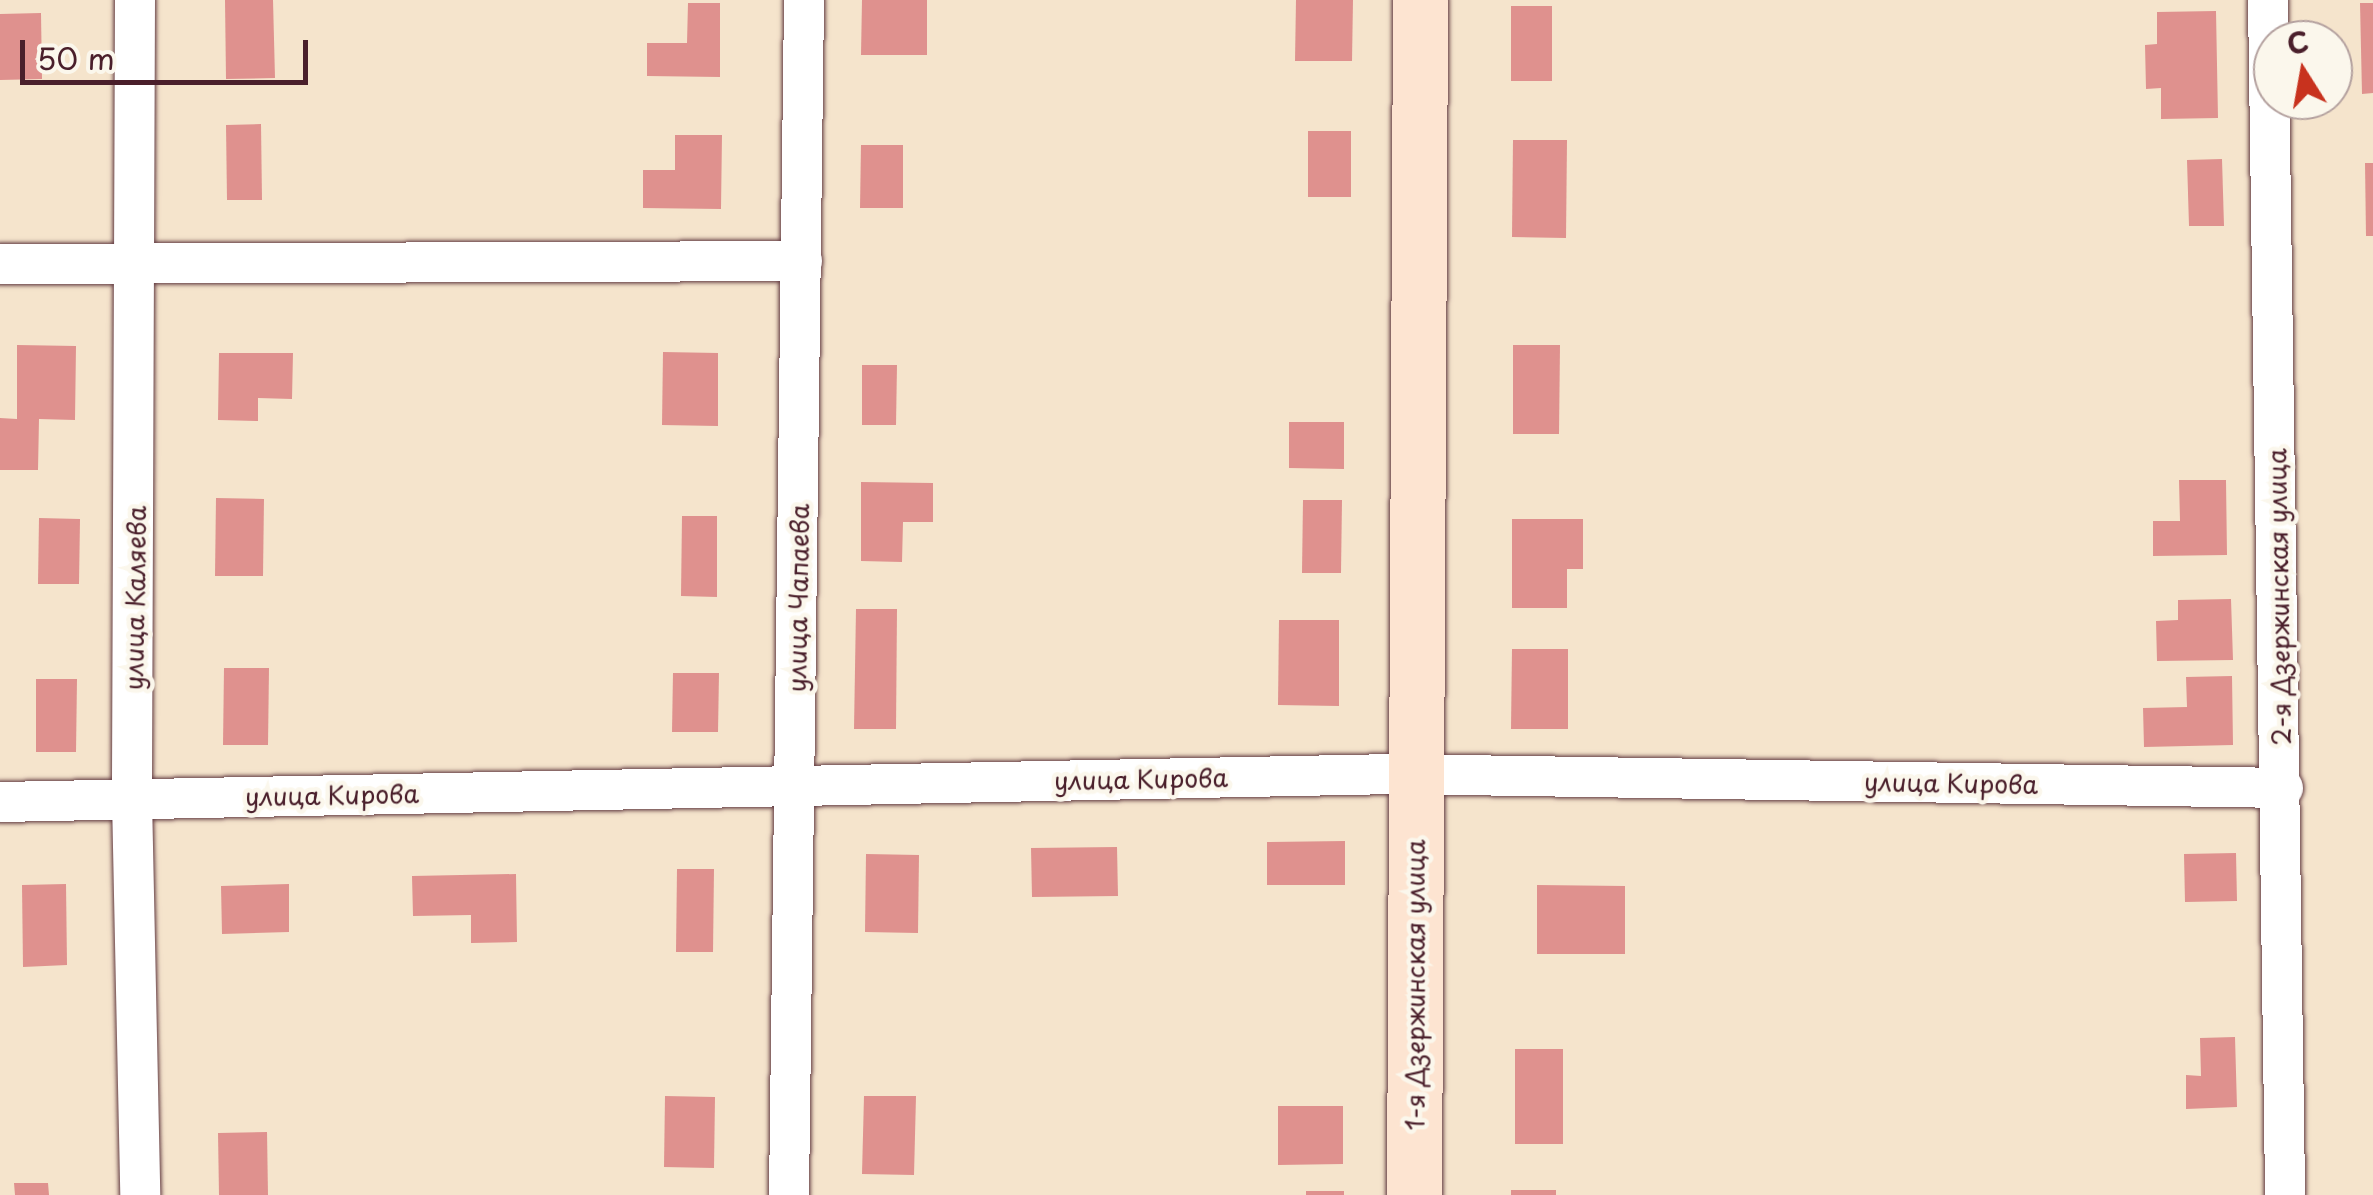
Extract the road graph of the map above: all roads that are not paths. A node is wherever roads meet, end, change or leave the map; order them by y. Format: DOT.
graph roads {
  1 [pos="135,0"];
  2 [pos="804,0"];
  3 [pos="1420,0"];
  4 [pos="2268,0"];
  5 [pos="802,262"];
  6 [pos="0,264"];
  7 [pos="139,268"];
  8 [pos="1416,775"];
  9 [pos="796,786"];
  10 [pos="2283,788"];
  11 [pos="132,800"];
  12 [pos="0,802"];
  13 [pos="140,1195"];
  14 [pos="790,1195"];
  15 [pos="1414,1195"];
  16 [pos="2284,1195"];
  1 -- 7 [label="street, улица Каляева"];
  2 -- 5 [label="street, улица Чапаева"];
  3 -- 8 [label="street, 1-я Дзержинская улица"];
  4 -- 10 [label="street, 2-я Дзержинская улица"];
  5 -- 7 [label="street"];
  5 -- 9 [label="street, улица Чапаева"];
  6 -- 7 [label="street"];
  7 -- 11 [label="street, улица Каляева"];
  8 -- 9 [label="street, улица Кирова"];
  8 -- 10 [label="street, улица Кирова"];
  8 -- 15 [label="street, 1-я Дзержинская улица"];
  9 -- 11 [label="street, улица Кирова"];
  9 -- 14 [label="street, улица Чапаева"];
  10 -- 16 [label="street, 2-я Дзержинская улица"];
  11 -- 12 [label="street, улица Кирова"];
  11 -- 13 [label="street, улица Каляева"];
}
